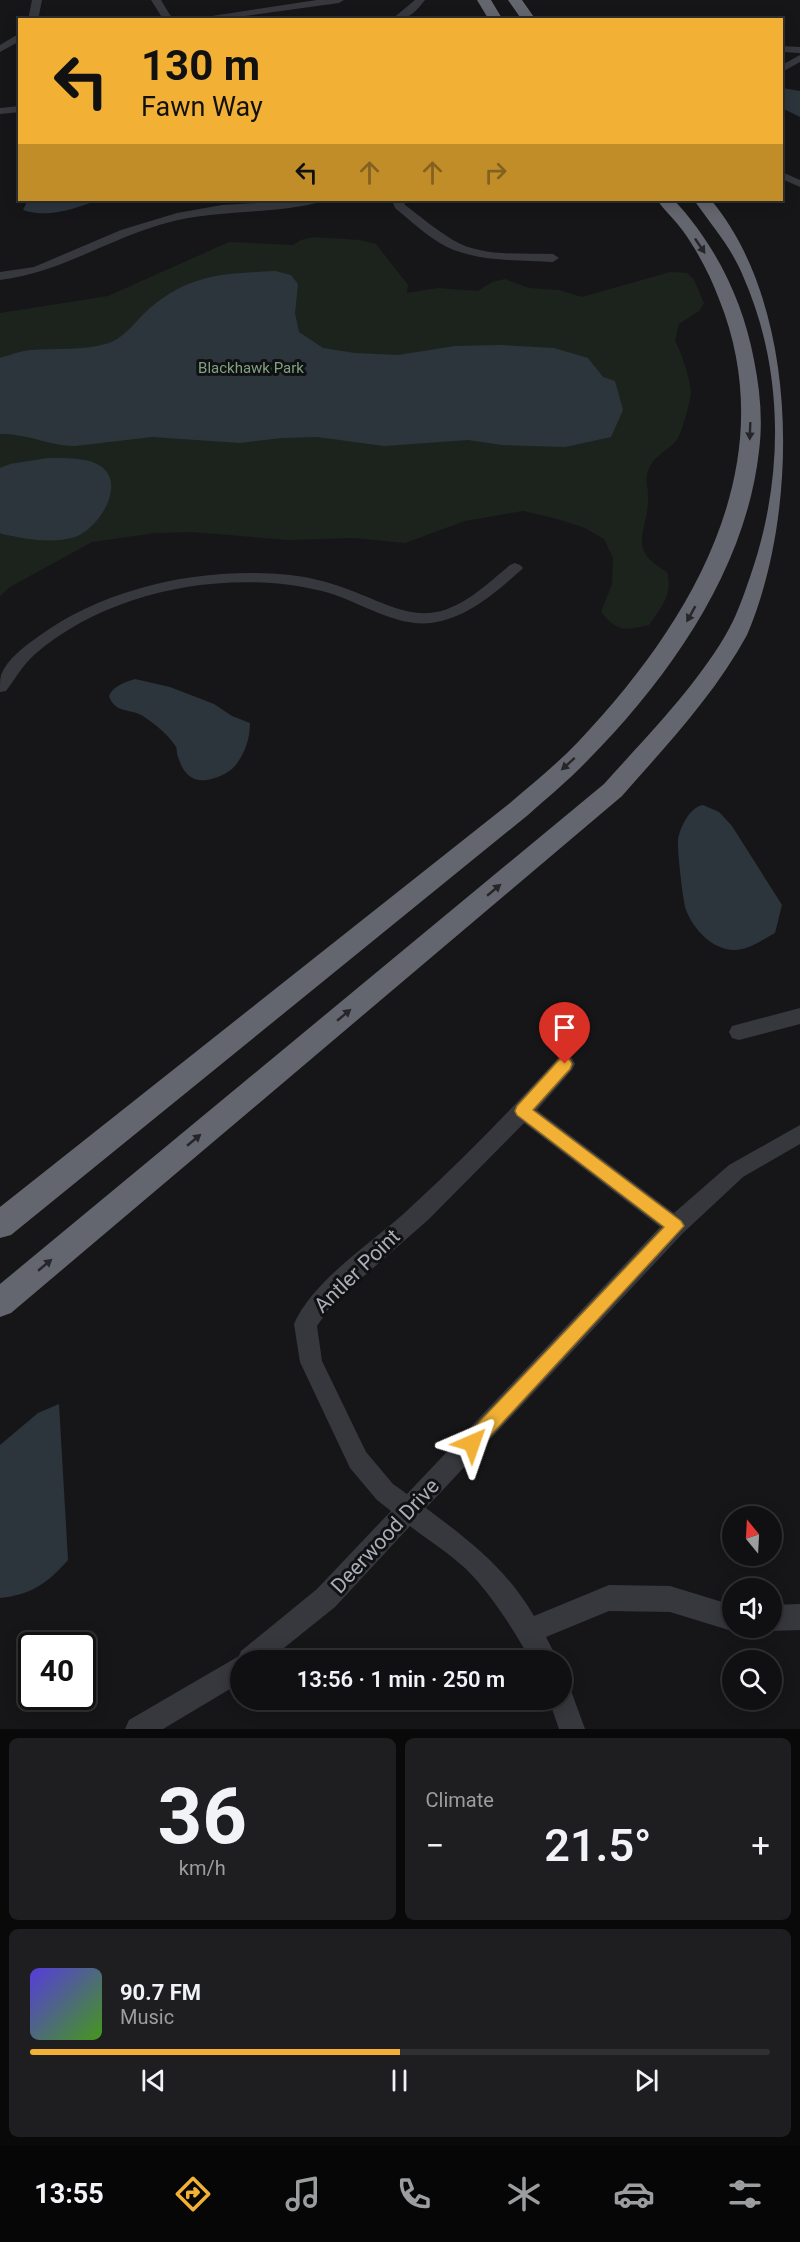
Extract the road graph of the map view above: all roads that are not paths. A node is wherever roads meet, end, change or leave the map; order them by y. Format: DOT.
graph roads {
  1 [pos="37,0"];
  2 [pos="156,0"];
  3 [pos="262,0"];
  4 [pos="339,0"];
  5 [pos="420,0"];
  6 [pos="484,0"];
  7 [pos="515,0"];
  8 [pos="268,10"];
  9 [pos="33,18"];
  10 [pos="168,18"];
  11 [pos="206,18"];
  12 [pos="274,18"];
  13 [pos="399,18"];
  14 [pos="495,18"];
  15 [pos="528,18"];
  16 [pos="18,37"];
  17 [pos="0,49"];
  18 [pos="783,49"];
  19 [pos="800,50"];
  20 [pos="800,58"];
  21 [pos="783,68"];
  22 [pos="18,109"];
  23 [pos="0,111"];
  24 [pos="783,176"];
  25 [pos="800,184"];
  26 [pos="205,201"];
  27 [pos="311,201"];
  28 [pos="398,201"];
  29 [pos="666,201"];
  30 [pos="703,201"];
  31 [pos="210,211"];
  32 [pos="553,258"];
  33 [pos="0,276"];
  34 [pos="515,568"];
  35 [pos="0,687"];
  36 [pos="800,1016"];
  37 [pos="739,1032"];
  38 [pos="565,1064"];
  39 [pos="523,1111"];
  40 [pos="800,1134"];
  41 [pos="0,1225"];
  42 [pos="675,1226"];
  43 [pos="0,1303"];
  44 [pos="409,1509"];
  45 [pos="722,1615"];
  46 [pos="800,1617"];
  47 [pos="782,1618"];
  48 [pos="530,1631"];
  49 [pos="262,1650"];
  50 [pos="540,1650"];
  51 [pos="230,1674"];
  52 [pos="565,1710"];
  53 [pos="138,1729"];
  54 [pos="572,1729"];
  1 -- 9 [label="street"];
  2 -- 10 [label="street"];
  3 -- 8 [label="street"];
  4 -- 8 [label="street"];
  5 -- 13 [label="street"];
  6 -- 14 [label="highway"];
  7 -- 15 [label="highway"];
  8 -- 11 [label="street"];
  8 -- 12 [label="street"];
  16 -- 17 [label="street"];
  18 -- 19 [label="street"];
  20 -- 21 [label="street"];
  22 -- 23 [label="street"];
  24 -- 25 [label="street"];
  26 -- 31 [label="street"];
  27 -- 31 [label="street"];
  28 -- 32 [label="street"];
  29 -- 41 [label="highway, one-way"];
  43 -- 30 [label="highway, one-way"];
  31 -- 33 [label="street"];
  34 -- 35 [label="street"];
  36 -- 37 [label="street"];
  38 -- 39 [label="street, Antler Point"];
  39 -- 42 [label="street"];
  39 -- 44 [label="street, Antler Point"];
  40 -- 42 [label="street, Deerwood Drive"];
  42 -- 44 [label="street, Deerwood Drive"];
  44 -- 48 [label="street, Antler Point"];
  44 -- 49 [label="street, Deerwood Drive"];
  45 -- 48 [label="street"];
  46 -- 47 [label="street"];
  48 -- 50 [label="street, Antler Point"];
  51 -- 53 [label="street"];
  52 -- 54 [label="street"];
}
